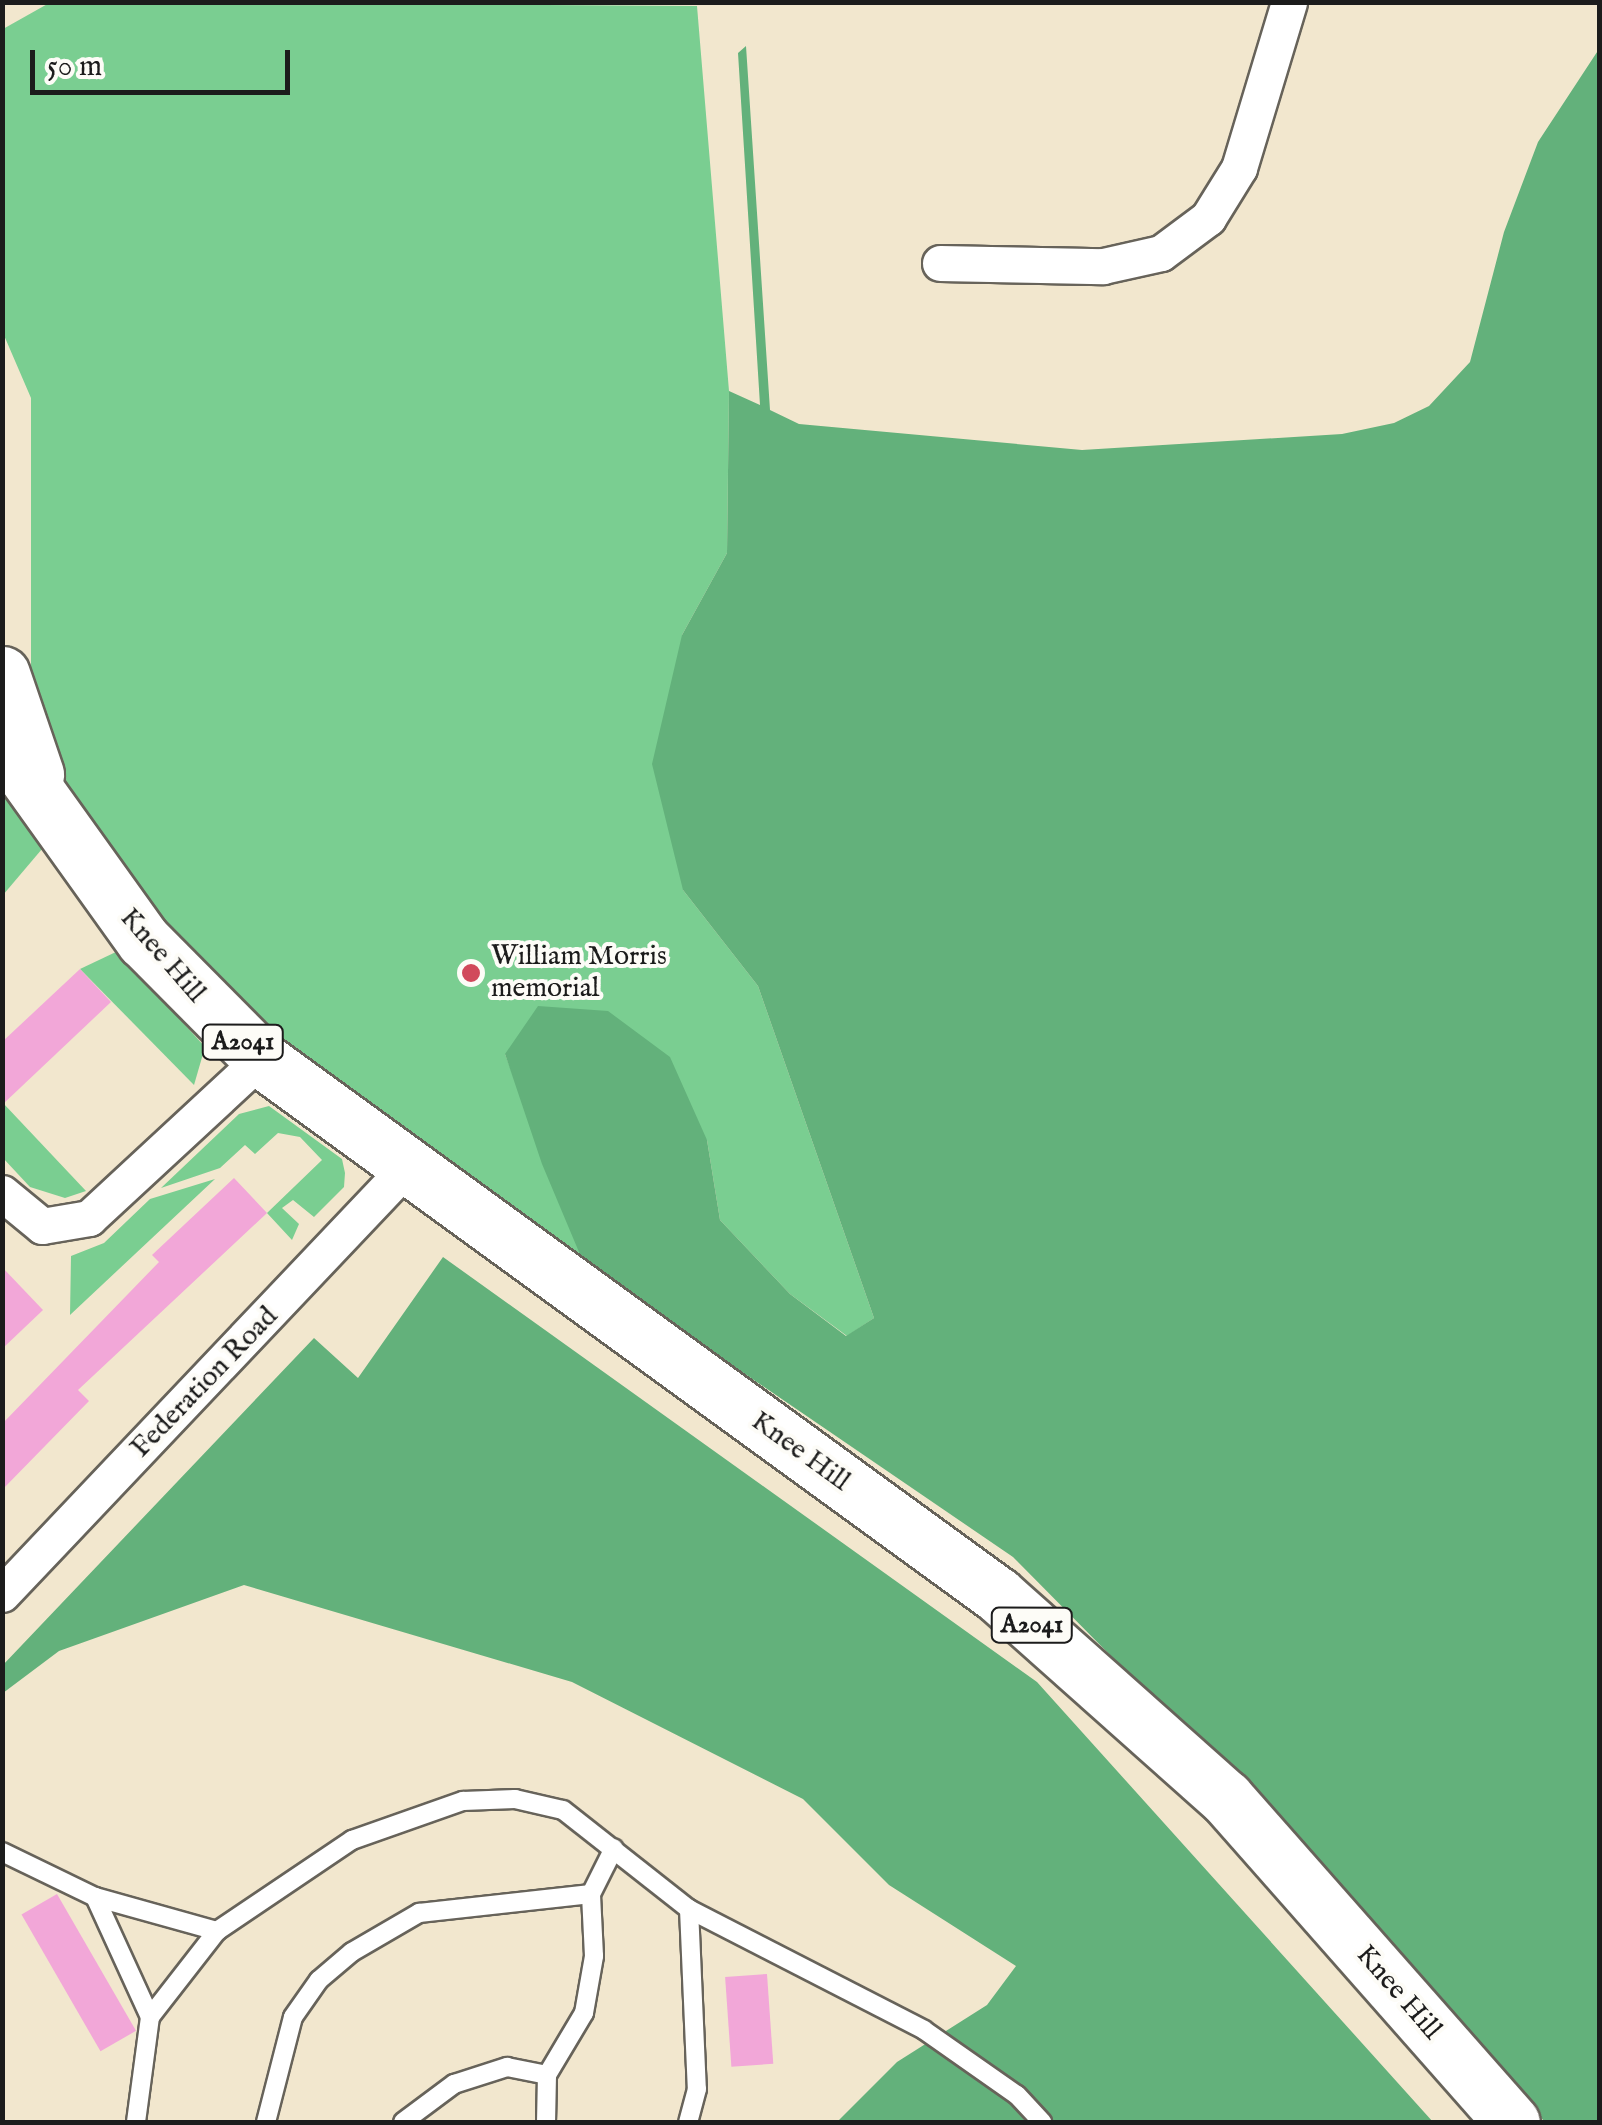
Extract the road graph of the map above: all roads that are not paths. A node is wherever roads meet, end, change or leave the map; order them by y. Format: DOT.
graph roads {
  1 [pos="1289,2"];
  2 [pos="940,263"];
  3 [pos="2,674"];
  4 [pos="2,743"];
  5 [pos="55,822"];
  6 [pos="261,1059"];
  7 [pos="405,1169"];
  8 [pos="2,1193"];
  9 [pos="2,1594"];
  10 [pos="614,1848"];
  11 [pos="2,1852"];
  12 [pos="591,1894"];
  13 [pos="94,1897"];
  14 [pos="689,1908"];
  15 [pos="217,1931"];
  16 [pos="150,2017"];
  17 [pos="547,2075"];
  18 [pos="136,2122"];
  19 [pos="266,2122"];
  20 [pos="403,2122"];
  21 [pos="546,2122"];
  22 [pos="688,2122"];
  23 [pos="1042,2122"];
  24 [pos="1512,2122"];
  1 -- 2 [label="street"];
  3 -- 5 [label="main road, Knee Hill / A2041"];
  4 -- 5 [label="main road, Knee Hill / A2041"];
  5 -- 6 [label="main road, Knee Hill / A2041"];
  6 -- 7 [label="main road, Knee Hill / A2041"];
  6 -- 8 [label="street"];
  7 -- 9 [label="street, Federation Road"];
  7 -- 24 [label="main road, Knee Hill / A2041"];
  10 -- 12 [label="lane"];
  10 -- 14 [label="lane"];
  10 -- 15 [label="lane"];
  11 -- 13 [label="lane"];
  12 -- 17 [label="lane"];
  12 -- 19 [label="lane"];
  13 -- 15 [label="lane"];
  13 -- 16 [label="lane"];
  14 -- 22 [label="lane"];
  14 -- 23 [label="lane"];
  15 -- 16 [label="lane"];
  16 -- 18 [label="lane"];
  17 -- 20 [label="lane"];
  17 -- 21 [label="lane"];
}
